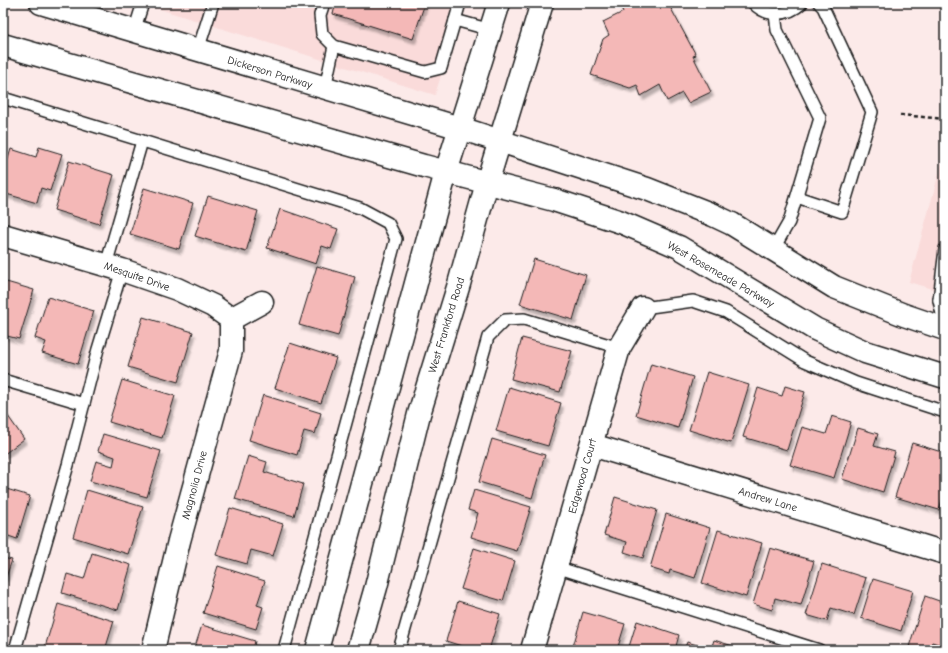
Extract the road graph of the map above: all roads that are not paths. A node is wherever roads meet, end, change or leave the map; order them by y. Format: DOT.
graph roads {
  1 [pos="41,3"];
  2 [pos="143,3"];
  3 [pos="213,3"];
  4 [pos="324,3"];
  5 [pos="460,3"];
  6 [pos="499,3"];
  7 [pos="542,3"];
  8 [pos="753,3"];
  9 [pos="802,3"];
  10 [pos="819,3"];
  11 [pos="775,14"];
  12 [pos="455,20"];
  13 [pos="491,30"];
  14 [pos="134,31"];
  15 [pos="3,45"];
  16 [pos="334,46"];
  17 [pos="198,50"];
  18 [pos="325,88"];
  19 [pos="3,98"];
  20 [pos="460,128"];
  21 [pos="142,141"];
  22 [pos="500,141"];
  23 [pos="446,172"];
  24 [pos="487,183"];
  25 [pos="796,197"];
  26 [pos="3,235"];
  27 [pos="945,248"];
  28 [pos="773,250"];
  29 [pos="114,267"];
  30 [pos="945,288"];
  31 [pos="939,300"];
  32 [pos="262,302"];
  33 [pos="643,308"];
  34 [pos="231,319"];
  35 [pos="945,329"];
  36 [pos="619,348"];
  37 [pos="945,377"];
  38 [pos="3,380"];
  39 [pos="84,404"];
  40 [pos="945,412"];
  41 [pos="592,445"];
  42 [pos="945,553"];
  43 [pos="556,567"];
  44 [pos="15,650"];
  45 [pos="153,650"];
  46 [pos="284,650"];
  47 [pos="317,650"];
  48 [pos="358,650"];
  49 [pos="399,650"];
  50 [pos="532,650"];
  51 [pos="819,650"];
  1 -- 14 [label="main road, Dickerson Parkway"];
  2 -- 14 [label="lane"];
  3 -- 17 [label="lane"];
  4 -- 16 [label="lane"];
  5 -- 12 [label="lane"];
  6 -- 13 [label="main road"];
  7 -- 22 [label="main road, West Frankford Road"];
  8 -- 11 [label="lane"];
  9 -- 11 [label="lane"];
  10 -- 25 [label="lane"];
  11 -- 25 [label="lane"];
  12 -- 13 [label="lane"];
  12 -- 16 [label="lane"];
  13 -- 20 [label="main road"];
  14 -- 17 [label="main road, Dickerson Parkway"];
  15 -- 23 [label="main road"];
  16 -- 18 [label="lane"];
  17 -- 18 [label="main road, Dickerson Parkway"];
  18 -- 20 [label="main road, Dickerson Parkway"];
  19 -- 21 [label="lane"];
  20 -- 22 [label="main road, Dickerson Parkway"];
  20 -- 23 [label="main road"];
  21 -- 29 [label="lane"];
  21 -- 46 [label="lane"];
  22 -- 24 [label="main road, West Frankford Road"];
  22 -- 28 [label="main road"];
  23 -- 24 [label="main road, West Rosemeade Parkway"];
  23 -- 47 [label="main road"];
  24 -- 37 [label="main road, West Rosemeade Parkway"];
  24 -- 48 [label="main road, West Frankford Road"];
  25 -- 28 [label="lane"];
  26 -- 29 [label="main road, Mesquite Drive"];
  27 -- 31 [label="lane"];
  28 -- 35 [label="main road"];
  29 -- 34 [label="main road, Mesquite Drive"];
  29 -- 39 [label="lane"];
  30 -- 31 [label="lane"];
  31 -- 35 [label="lane"];
  32 -- 34 [label="main road"];
  33 -- 36 [label="main road, Edgewood Court"];
  33 -- 40 [label="lane"];
  34 -- 45 [label="main road, Magnolia Drive"];
  36 -- 41 [label="main road, Edgewood Court"];
  36 -- 49 [label="lane"];
  38 -- 39 [label="lane"];
  39 -- 44 [label="lane"];
  41 -- 42 [label="main road, Andrew Lane"];
  41 -- 43 [label="main road, Edgewood Court"];
  43 -- 50 [label="main road, Edgewood Court"];
  43 -- 51 [label="lane"];
}
